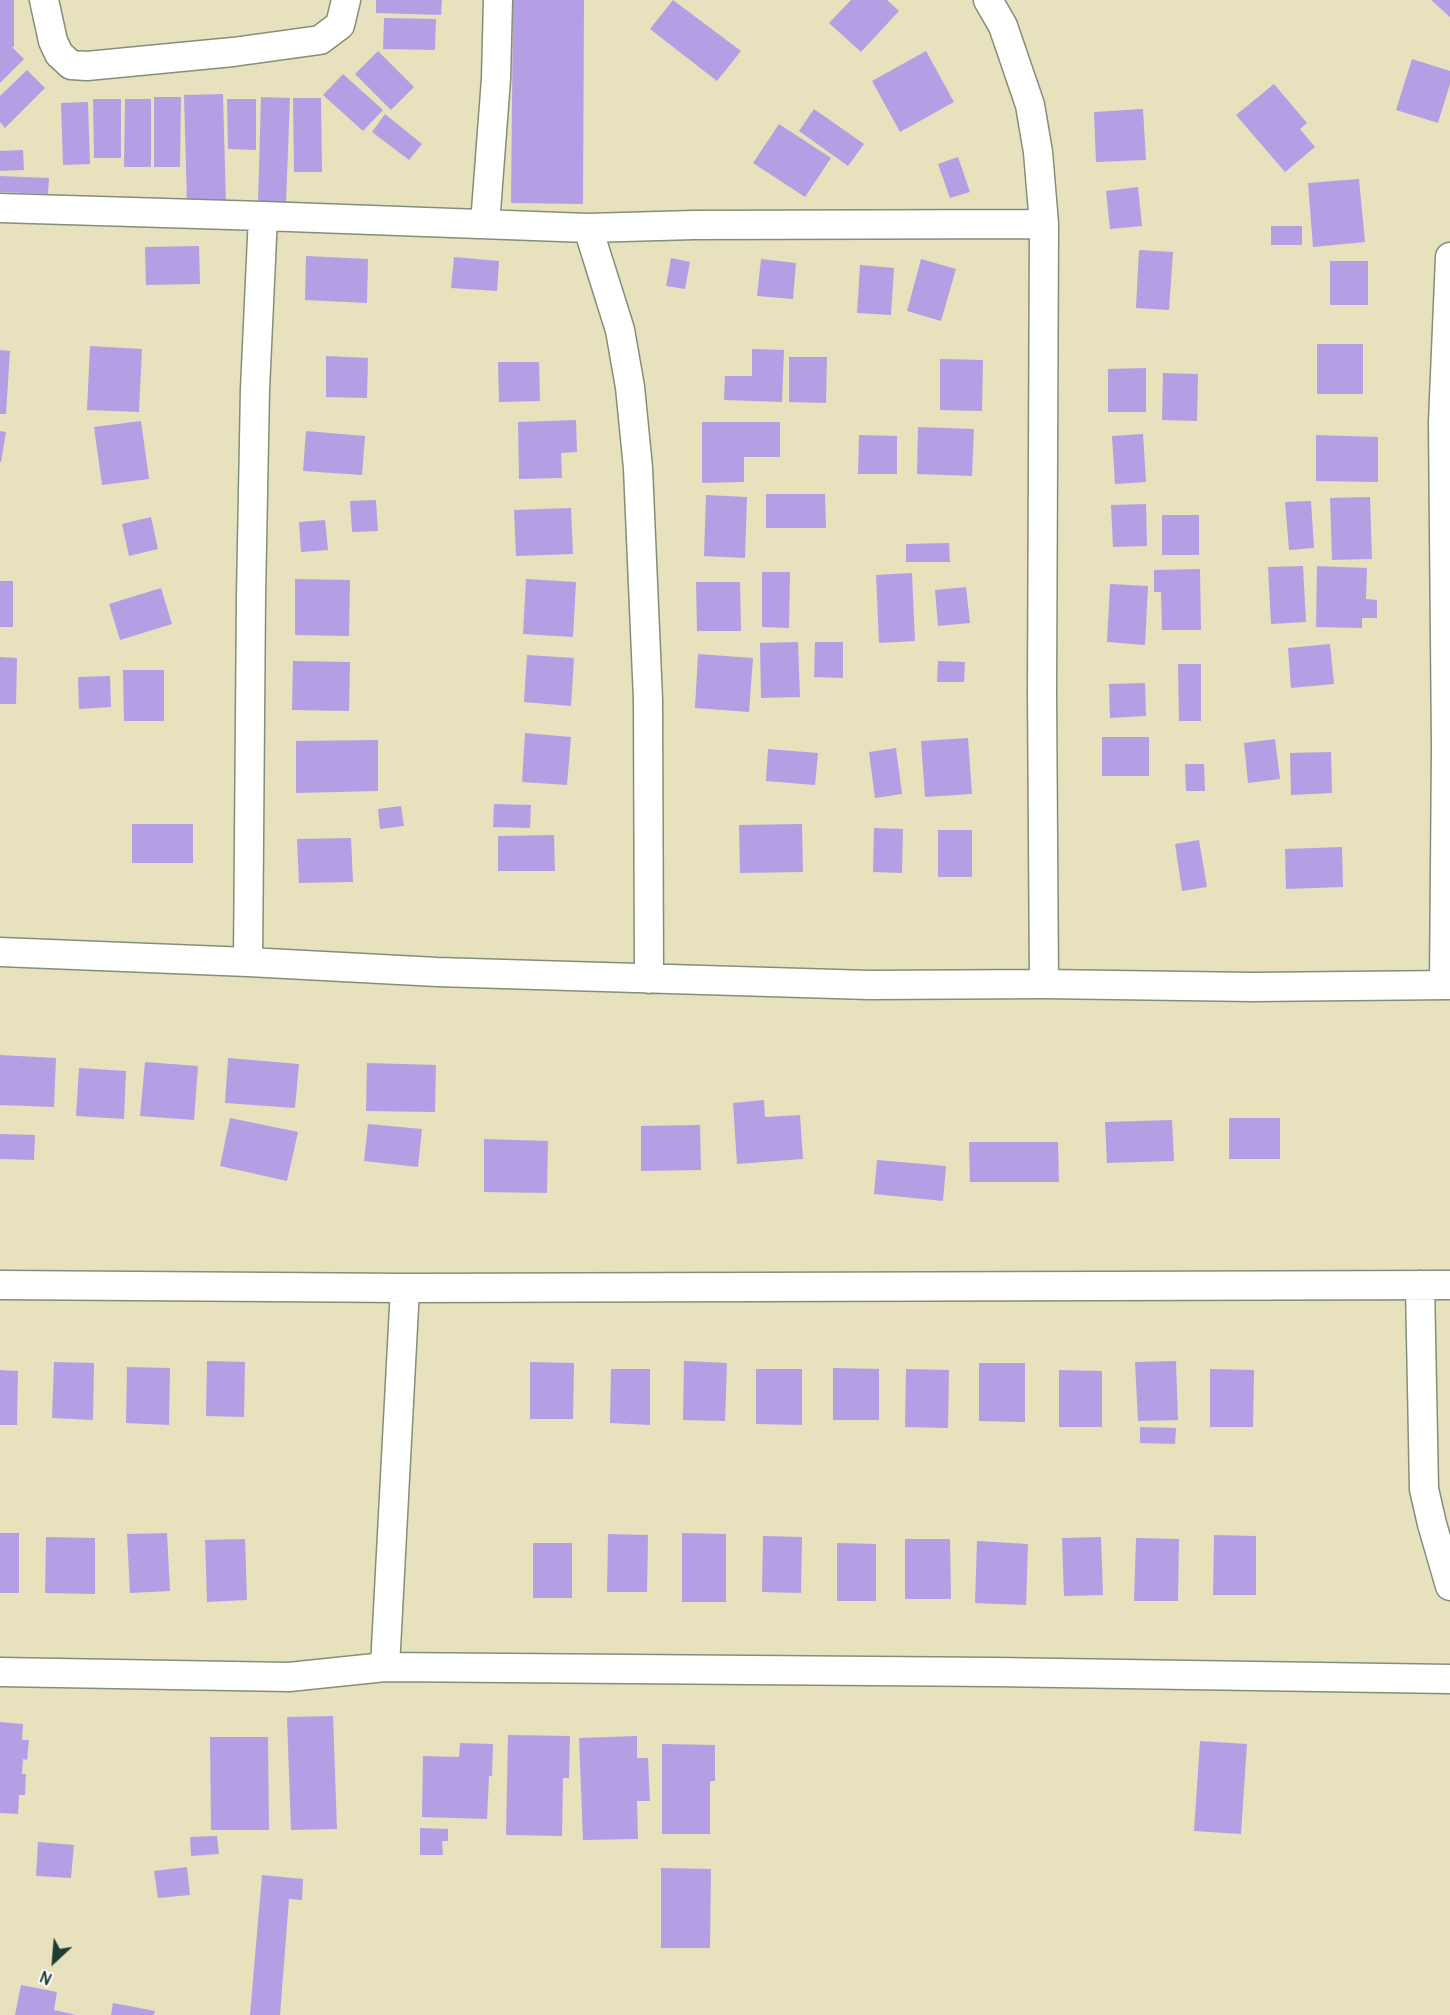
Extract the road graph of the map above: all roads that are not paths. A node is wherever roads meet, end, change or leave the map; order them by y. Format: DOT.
graph roads {
  1 [pos="44,0"];
  2 [pos="346,0"];
  3 [pos="498,0"];
  4 [pos="988,0"];
  5 [pos="0,208"];
  6 [pos="263,216"];
  7 [pos="485,224"];
  8 [pos="1044,224"];
  9 [pos="588,228"];
  10 [pos="1450,257"];
  11 [pos="0,952"];
  12 [pos="249,962"];
  13 [pos="649,979"];
  14 [pos="1044,984"];
  15 [pos="1447,985"];
  16 [pos="0,1285"];
  17 [pos="1420,1285"];
  18 [pos="1450,1285"];
  19 [pos="405,1288"];
  20 [pos="1450,1586"];
  21 [pos="385,1667"];
  22 [pos="0,1672"];
  23 [pos="1450,1679"];
  1 -- 2 [label="street"];
  3 -- 7 [label="street"];
  4 -- 8 [label="street"];
  5 -- 6 [label="street"];
  6 -- 7 [label="street"];
  6 -- 12 [label="street"];
  7 -- 9 [label="street"];
  8 -- 9 [label="street"];
  8 -- 14 [label="street"];
  9 -- 13 [label="street"];
  10 -- 15 [label="street"];
  11 -- 12 [label="street"];
  12 -- 13 [label="street"];
  13 -- 14 [label="street"];
  14 -- 15 [label="street"];
  16 -- 19 [label="street"];
  17 -- 18 [label="street"];
  17 -- 19 [label="street"];
  17 -- 20 [label="street"];
  19 -- 21 [label="street"];
  21 -- 22 [label="street"];
  21 -- 23 [label="street"];
}
